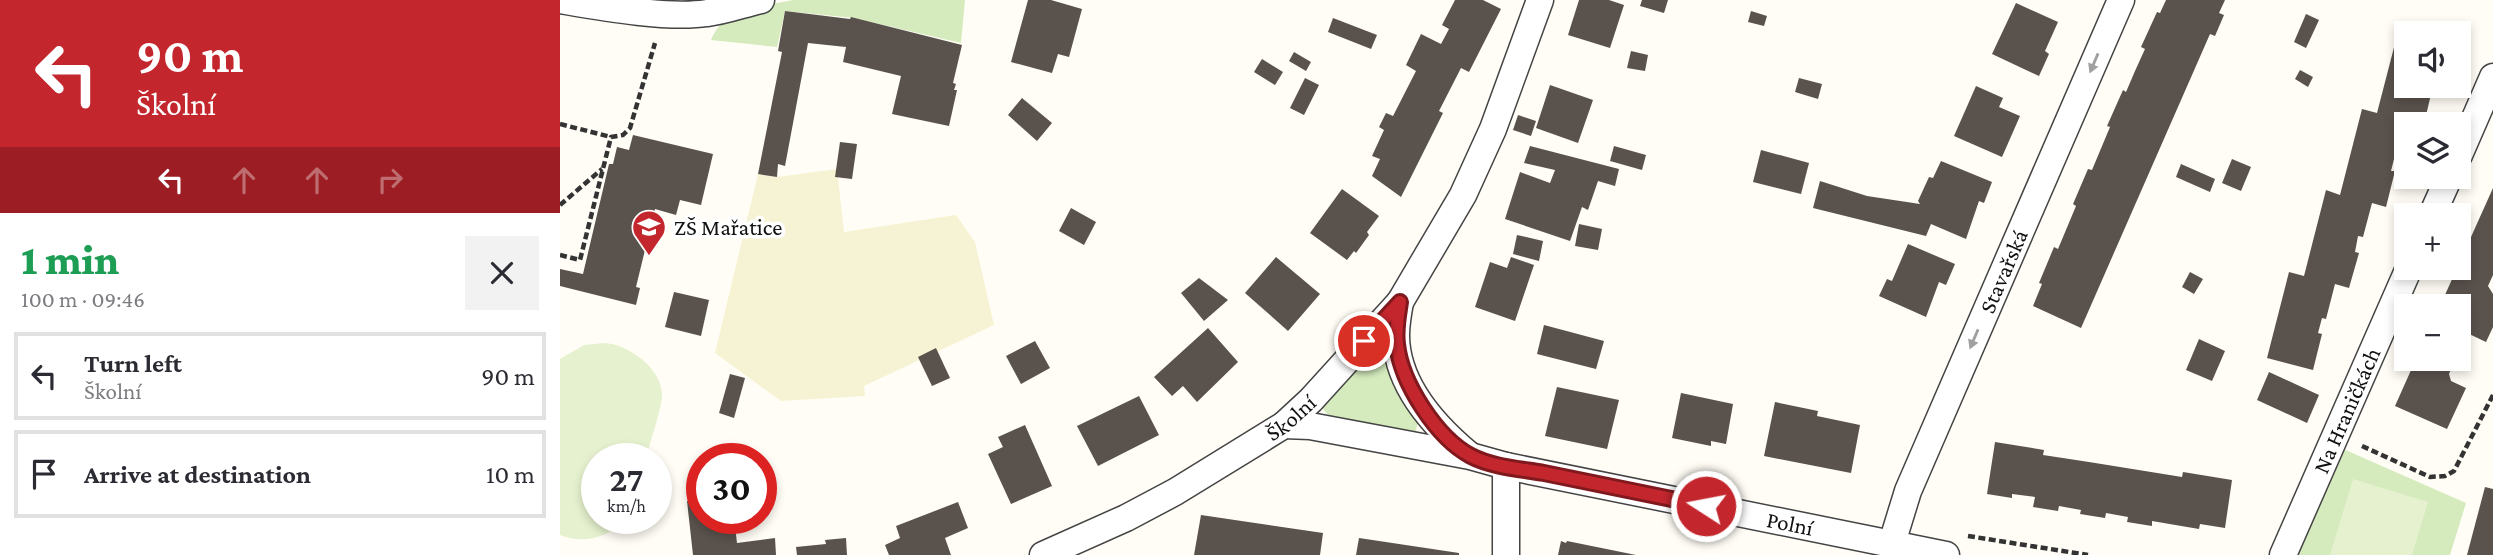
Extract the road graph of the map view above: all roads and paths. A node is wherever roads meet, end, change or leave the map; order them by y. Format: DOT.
graph roads {
  1 [pos="560,0"];
  2 [pos="761,0"];
  3 [pos="1541,0"];
  4 [pos="2121,0"];
  5 [pos="658,34"];
  6 [pos="2493,77"];
  7 [pos="560,124"];
  8 [pos="2471,127"];
  9 [pos="611,137"];
  10 [pos="603,168"];
  11 [pos="560,205"];
  12 [pos="560,255"];
  13 [pos="2404,280"];
  14 [pos="1400,302"];
  15 [pos="2493,395"];
  16 [pos="1284,425"];
  17 [pos="2336,434"];
  18 [pos="1470,456"];
  19 [pos="1506,466"];
  20 [pos="1892,543"];
  21 [pos="1043,555"];
  22 [pos="1506,555"];
  23 [pos="1946,555"];
  24 [pos="2283,555"];
  1 -- 2 [label="street"];
  3 -- 14 [label="street, Školní"];
  4 -- 20 [label="street, Stavařská, one-way"];
  5 -- 9 [label="path"];
  6 -- 8 [label="street"];
  7 -- 9 [label="path"];
  9 -- 10 [label="path"];
  10 -- 11 [label="path"];
  10 -- 12 [label="path"];
  13 -- 17 [label="street, Na Hraničkách"];
  14 -- 16 [label="street, Školní"];
  14 -- 18 [label="street, Polní"];
  15 -- 17 [label="path"];
  16 -- 18 [label="street, Polní"];
  16 -- 21 [label="street, Školní"];
  17 -- 24 [label="street, Na Hraničkách"];
  18 -- 19 [label="street, Polní"];
  19 -- 20 [label="street, Polní"];
  19 -- 22 [label="street"];
  20 -- 23 [label="street, Polní"];
}
